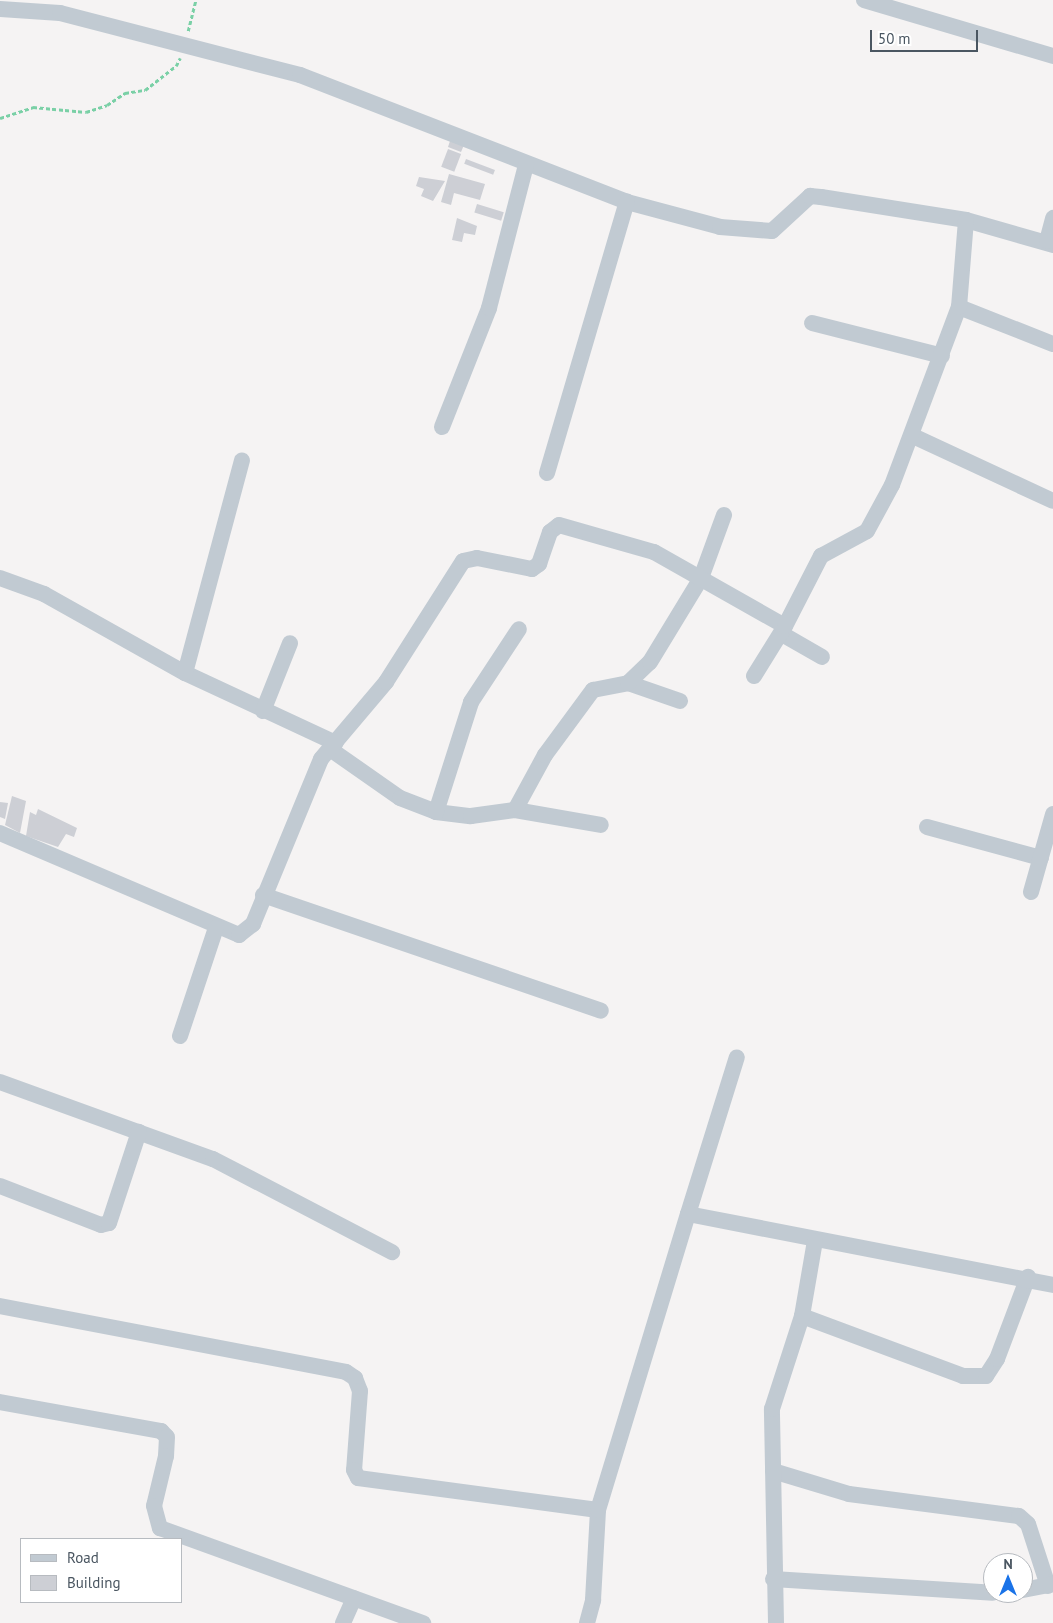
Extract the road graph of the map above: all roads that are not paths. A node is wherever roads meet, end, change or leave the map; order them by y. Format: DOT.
graph roads {
  1 [pos="864,0"];
  2 [pos="0,9"];
  3 [pos="1053,56"];
  4 [pos="526,165"];
  5 [pos="627,202"];
  6 [pos="1053,218"];
  7 [pos="966,220"];
  8 [pos="1050,243"];
  9 [pos="959,306"];
  10 [pos="812,323"];
  11 [pos="1053,344"];
  12 [pos="942,356"];
  13 [pos="442,427"];
  14 [pos="913,436"];
  15 [pos="242,460"];
  16 [pos="547,473"];
  17 [pos="1053,501"];
  18 [pos="724,515"];
  19 [pos="0,578"];
  20 [pos="701,578"];
  21 [pos="519,629"];
  22 [pos="783,630"];
  23 [pos="290,643"];
  24 [pos="822,657"];
  25 [pos="185,673"];
  26 [pos="754,676"];
  27 [pos="628,683"];
  28 [pos="680,701"];
  29 [pos="263,711"];
  30 [pos="333,746"];
  31 [pos="515,810"];
  32 [pos="436,812"];
  33 [pos="1053,814"];
  34 [pos="602,825"];
  35 [pos="927,827"];
  36 [pos="0,833"];
  37 [pos="1046,850"];
  38 [pos="1031,892"];
  39 [pos="263,895"];
  40 [pos="216,928"];
  41 [pos="601,1011"];
  42 [pos="180,1036"];
  43 [pos="737,1056"];
  44 [pos="0,1082"];
  45 [pos="139,1132"];
  46 [pos="0,1186"];
  47 [pos="688,1214"];
  48 [pos="815,1241"];
  49 [pos="392,1252"];
  50 [pos="1028,1277"];
  51 [pos="1053,1285"];
  52 [pos="0,1306"];
  53 [pos="802,1316"];
  54 [pos="0,1402"];
  55 [pos="773,1471"];
  56 [pos="598,1510"];
  57 [pos="773,1579"];
  58 [pos="1051,1585"];
  59 [pos="1033,1588"];
  60 [pos="983,1592"];
  61 [pos="354,1598"];
  62 [pos="343,1623"];
  63 [pos="423,1623"];
  64 [pos="587,1623"];
  65 [pos="776,1623"];
  1 -- 3 [label="street"];
  2 -- 4 [label="street"];
  4 -- 5 [label="street"];
  4 -- 13 [label="street"];
  5 -- 7 [label="street"];
  5 -- 16 [label="street"];
  6 -- 8 [label="street"];
  7 -- 8 [label="street"];
  7 -- 9 [label="street"];
  9 -- 11 [label="street"];
  9 -- 12 [label="street"];
  10 -- 12 [label="street"];
  12 -- 14 [label="street"];
  14 -- 17 [label="street"];
  14 -- 22 [label="street"];
  15 -- 25 [label="street"];
  18 -- 20 [label="street"];
  19 -- 25 [label="street"];
  20 -- 22 [label="street"];
  20 -- 27 [label="street"];
  20 -- 30 [label="street"];
  21 -- 32 [label="street"];
  22 -- 24 [label="street"];
  22 -- 26 [label="street"];
  23 -- 29 [label="street"];
  25 -- 29 [label="street"];
  27 -- 28 [label="street"];
  27 -- 31 [label="street"];
  29 -- 30 [label="street"];
  30 -- 32 [label="street"];
  30 -- 39 [label="street"];
  31 -- 32 [label="street"];
  31 -- 34 [label="street"];
  33 -- 37 [label="street"];
  35 -- 37 [label="street"];
  36 -- 40 [label="street"];
  37 -- 38 [label="street"];
  39 -- 40 [label="street"];
  39 -- 41 [label="street"];
  40 -- 42 [label="street"];
  43 -- 47 [label="street"];
  44 -- 45 [label="street"];
  45 -- 46 [label="street"];
  45 -- 49 [label="street"];
  47 -- 48 [label="street"];
  47 -- 56 [label="street"];
  48 -- 50 [label="street"];
  48 -- 53 [label="street"];
  50 -- 51 [label="street"];
  50 -- 53 [label="street"];
  52 -- 56 [label="street"];
  53 -- 55 [label="street"];
  54 -- 61 [label="street"];
  55 -- 57 [label="street"];
  55 -- 58 [label="street"];
  56 -- 64 [label="street"];
  57 -- 60 [label="street"];
  57 -- 65 [label="street"];
  58 -- 59 [label="street"];
  61 -- 62 [label="street"];
  61 -- 63 [label="street"];
}
